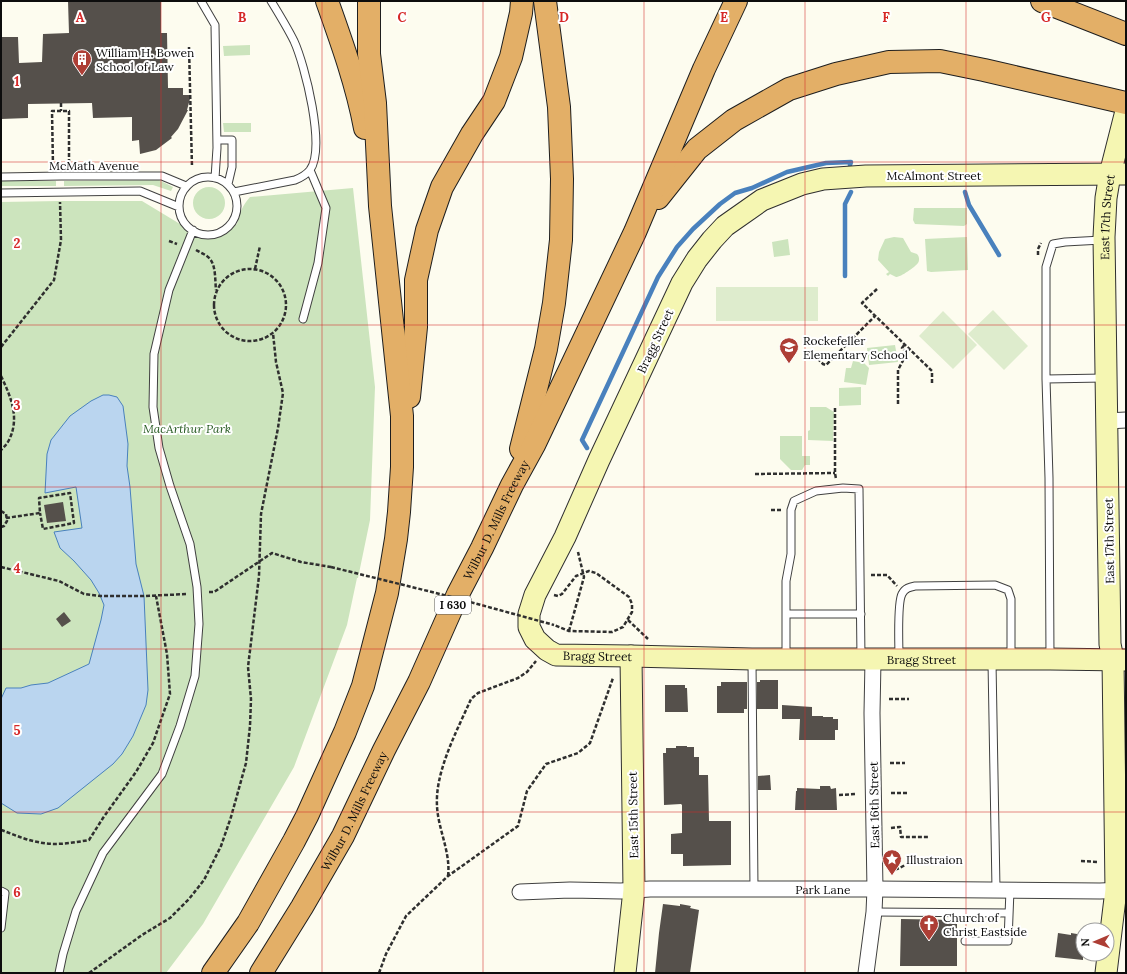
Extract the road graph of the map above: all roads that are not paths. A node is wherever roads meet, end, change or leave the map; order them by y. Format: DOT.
graph roads {
  1 [pos="200,1"];
  2 [pos="270,1"];
  3 [pos="327,1"];
  4 [pos="369,1"];
  5 [pos="522,1"];
  6 [pos="546,1"];
  7 [pos="736,1"];
  8 [pos="1042,1"];
  9 [pos="1126,34"];
  10 [pos="1126,103"];
  11 [pos="1126,111"];
  12 [pos="217,140"];
  13 [pos="310,170"];
  14 [pos="1118,174"];
  15 [pos="1,177"];
  16 [pos="215,178"];
  17 [pos="228,184"];
  18 [pos="186,186"];
  19 [pos="234,192"];
  20 [pos="1,193"];
  21 [pos="762,200"];
  22 [pos="380,206"];
  23 [pos="179,207"];
  24 [pos="193,230"];
  25 [pos="635,232"];
  26 [pos="1104,240"];
  27 [pos="303,319"];
  28 [pos="1046,378"];
  29 [pos="1106,378"];
  30 [pos="1117,420"];
  31 [pos="402,467"];
  32 [pos="512,485"];
  33 [pos="786,614"];
  34 [pos="862,614"];
  35 [pos="631,656"];
  36 [pos="752,659"];
  37 [pos="786,659"];
  38 [pos="1002,659"];
  39 [pos="1050,659"];
  40 [pos="867,660"];
  41 [pos="899,660"];
  42 [pos="1119,660"];
  43 [pos="754,889"];
  44 [pos="875,889"];
  45 [pos="634,890"];
  46 [pos="1003,890"];
  47 [pos="1121,890"];
  48 [pos="1,891"];
  49 [pos="520,892"];
  50 [pos="302,907"];
  51 [pos="874,912"];
  52 [pos="1009,913"];
  53 [pos="1,928"];
  54 [pos="965,941"];
  55 [pos="59,973"];
  56 [pos="213,973"];
  57 [pos="261,973"];
  58 [pos="274,973"];
  59 [pos="624,973"];
  60 [pos="866,973"];
  61 [pos="1106,973"];
  1 -- 12 [label="lane"];
  2 -- 13 [label="lane"];
  3 -- 22 [label="highway"];
  4 -- 22 [label="highway"];
  5 -- 31 [label="highway"];
  6 -- 32 [label="highway"];
  7 -- 25 [label="highway"];
  8 -- 9 [label="highway"];
  10 -- 25 [label="highway"];
  11 -- 14 [label="street, East 17th Street"];
  12 -- 16 [label="lane"];
  12 -- 17 [label="lane"];
  13 -- 19 [label="lane"];
  13 -- 27 [label="lane"];
  14 -- 21 [label="street, McAlmont Street"];
  14 -- 26 [label="street, East 17th Street"];
  15 -- 18 [label="lane, McMath Avenue"];
  16 -- 17 [label="lane"];
  16 -- 18 [label="lane"];
  17 -- 19 [label="lane"];
  18 -- 23 [label="lane"];
  19 -- 24 [label="lane"];
  20 -- 23 [label="lane"];
  21 -- 35 [label="street, Bragg Street"];
  22 -- 31 [label="highway"];
  23 -- 24 [label="lane"];
  24 -- 55 [label="lane"];
  25 -- 32 [label="highway, Wilbur D. Mills Freeway / I 630"];
  26 -- 28 [label="lane"];
  26 -- 29 [label="street, East 17th Street"];
  28 -- 29 [label="lane"];
  28 -- 39 [label="lane"];
  29 -- 30 [label="street, East 17th Street"];
  30 -- 42 [label="street, East 17th Street"];
  31 -- 56 [label="highway"];
  32 -- 50 [label="highway, Wilbur D. Mills Freeway / I 630"];
  33 -- 34 [label="lane"];
  33 -- 34 [label="lane"];
  33 -- 37 [label="lane"];
  34 -- 40 [label="lane"];
  35 -- 36 [label="street, Bragg Street"];
  35 -- 45 [label="street, East 15th Street"];
  36 -- 37 [label="street, Bragg Street"];
  36 -- 43 [label="lane"];
  37 -- 40 [label="street, Bragg Street"];
  38 -- 39 [label="street, Bragg Street"];
  38 -- 41 [label="street, Bragg Street"];
  38 -- 41 [label="lane"];
  38 -- 46 [label="lane"];
  39 -- 42 [label="street, Bragg Street"];
  40 -- 41 [label="street, Bragg Street"];
  40 -- 44 [label="street, East 16th Street"];
  42 -- 47 [label="street, East 17th Street"];
  43 -- 44 [label="street, Park Lane"];
  43 -- 45 [label="street, Park Lane"];
  44 -- 46 [label="street, Park Lane"];
  44 -- 51 [label="street, East 16th Street"];
  45 -- 49 [label="street, Park Lane"];
  45 -- 59 [label="street, East 15th Street"];
  46 -- 47 [label="street, Park Lane"];
  46 -- 52 [label="lane"];
  47 -- 61 [label="street, East 17th Street"];
  48 -- 53 [label="lane"];
  50 -- 57 [label="highway, Wilbur D. Mills Freeway / I 630"];
  50 -- 58 [label="highway"];
  51 -- 52 [label="lane"];
  51 -- 60 [label="street, East 16th Street"];
  52 -- 54 [label="lane"];
}
